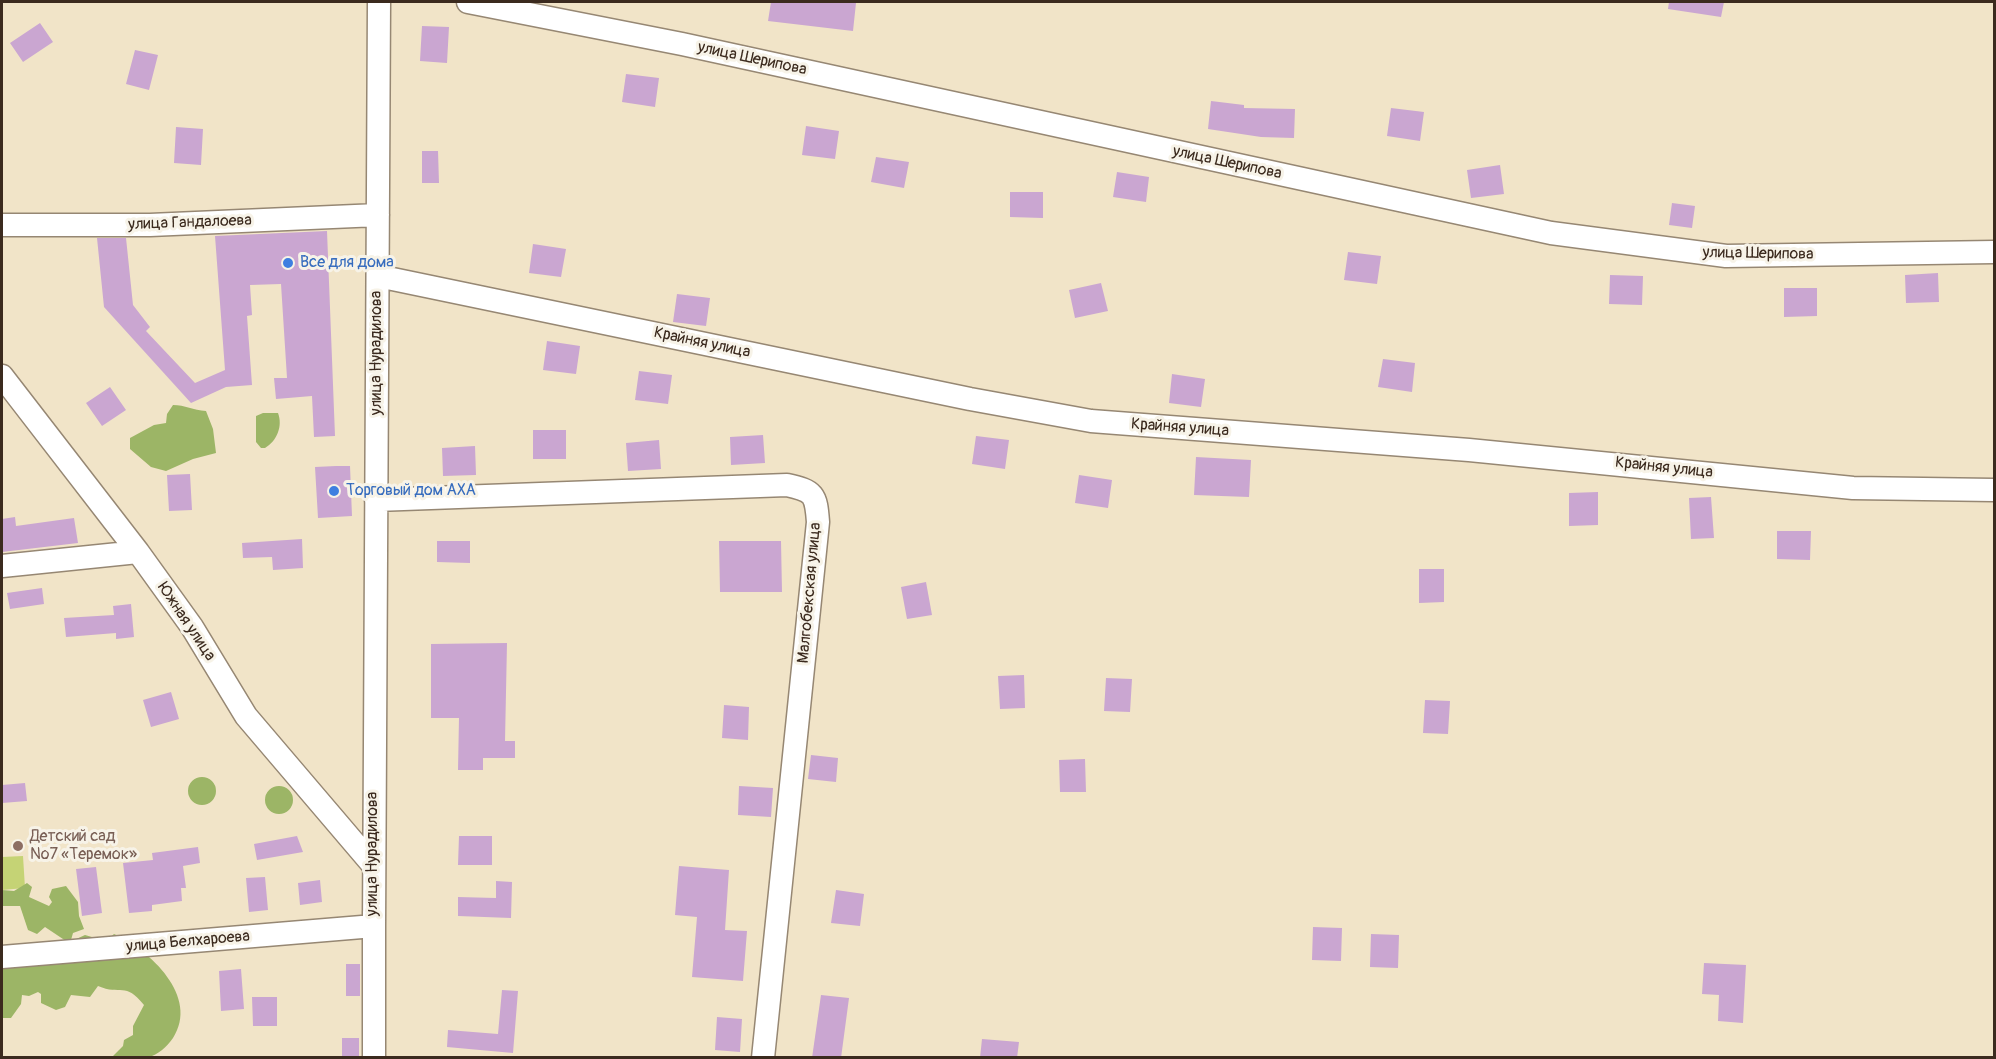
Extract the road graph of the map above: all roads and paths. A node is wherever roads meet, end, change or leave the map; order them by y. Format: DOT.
graph roads {
  1 [pos="379,2"];
  2 [pos="468,2"];
  3 [pos="378,215"];
  4 [pos="2,225"];
  5 [pos="1995,252"];
  6 [pos="378,276"];
  7 [pos="2,376"];
  8 [pos="1995,490"];
  9 [pos="376,500"];
  10 [pos="376,536"];
  11 [pos="138,552"];
  12 [pos="2,566"];
  13 [pos="373,866"];
  14 [pos="374,926"];
  15 [pos="2,957"];
  16 [pos="374,1058"];
  17 [pos="763,1058"];
  1 -- 3 [label="street, улица Нурадилова"];
  2 -- 5 [label="street, улица Шерипова"];
  3 -- 4 [label="street, улица Гандалоева"];
  3 -- 6 [label="street, улица Нурадилова"];
  6 -- 8 [label="street, Крайняя улица"];
  6 -- 9 [label="street, улица Нурадилова"];
  7 -- 11 [label="street, Южная улица"];
  9 -- 10 [label="street, улица Нурадилова"];
  9 -- 17 [label="street, Малгобекская улица"];
  10 -- 13 [label="street, улица Нурадилова"];
  10 -- 14 [label="street, улица Нурадилова"];
  11 -- 12 [label="street"];
  11 -- 13 [label="street, Южная улица"];
  13 -- 14 [label="street, улица Нурадилова"];
  14 -- 15 [label="street, улица Белхароева"];
  14 -- 16 [label="street"];
}
